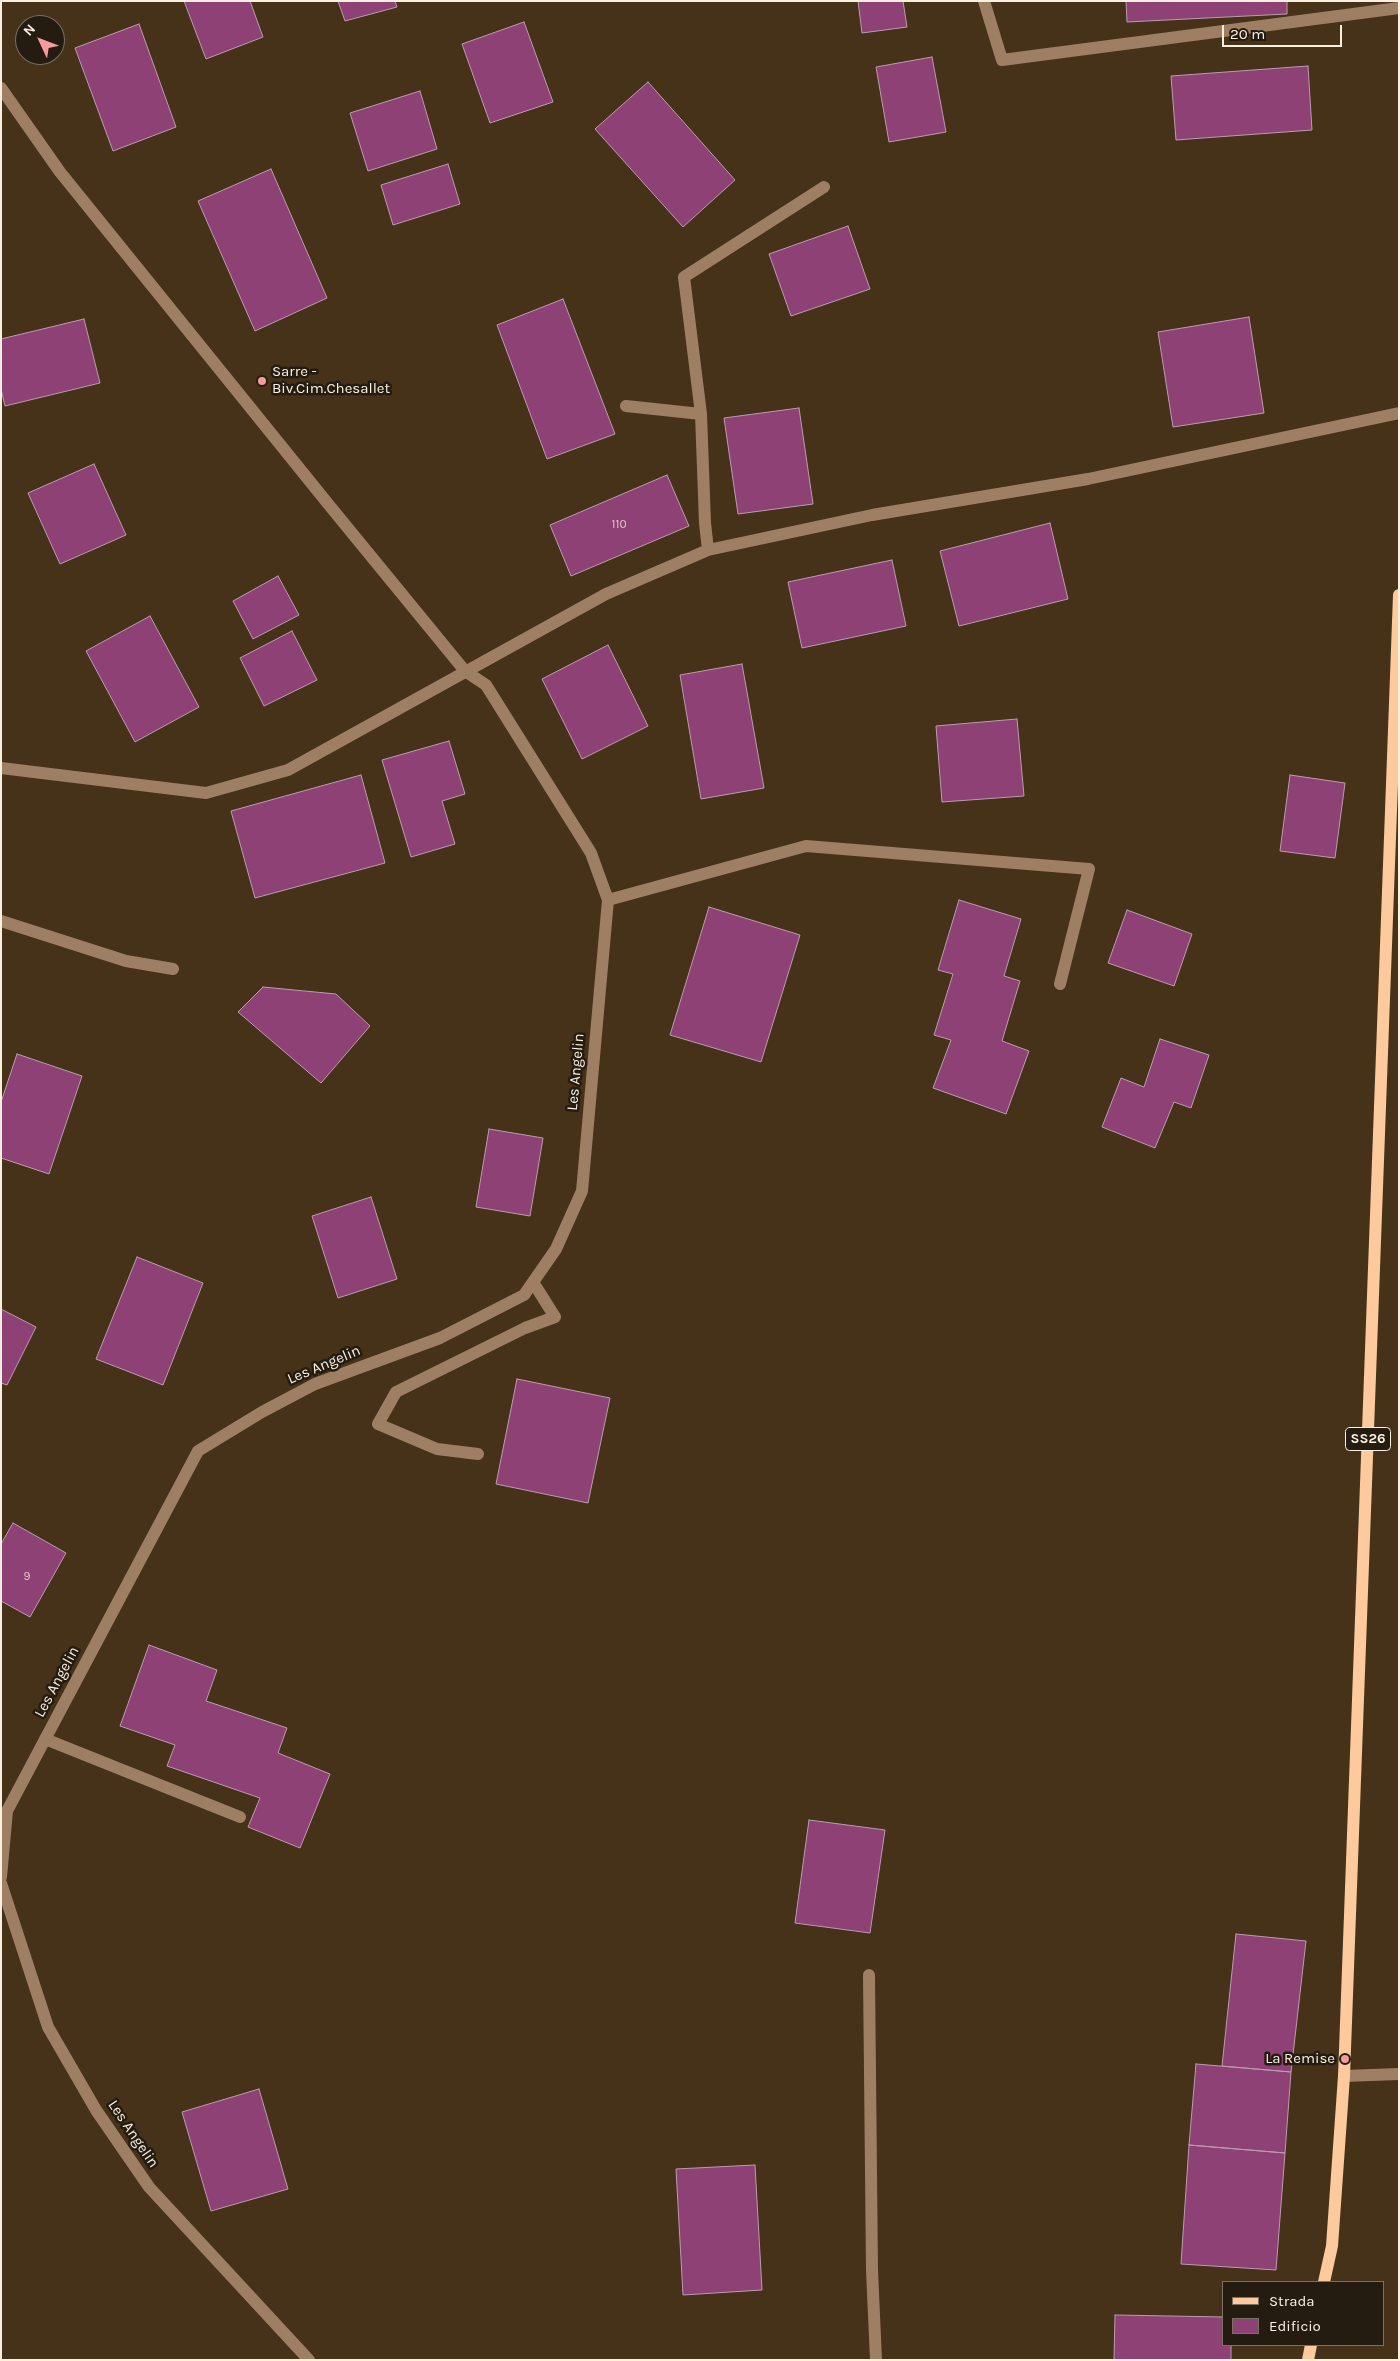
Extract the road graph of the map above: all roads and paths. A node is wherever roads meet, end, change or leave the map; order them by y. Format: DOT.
graph roads {
  1 [pos="984,1"];
  2 [pos="1399,8"];
  3 [pos="1,88"];
  4 [pos="824,187"];
  5 [pos="626,406"];
  6 [pos="1399,413"];
  7 [pos="701,414"];
  8 [pos="708,550"];
  9 [pos="1399,595"];
  10 [pos="465,672"];
  11 [pos="1,768"];
  12 [pos="608,900"];
  13 [pos="1,921"];
  14 [pos="173,969"];
  15 [pos="1060,984"];
  16 [pos="533,1282"];
  17 [pos="478,1454"];
  18 [pos="45,1739"];
  19 [pos="240,1817"];
  20 [pos="1,1876"];
  21 [pos="1,1883"];
  22 [pos="869,1975"];
  23 [pos="1399,2074"];
  24 [pos="1344,2076"];
  25 [pos="1324,2281"];
  26 [pos="1312,2346"];
  27 [pos="309,2360"];
  28 [pos="876,2360"];
  29 [pos="1308,2360"];
  1 -- 2 [label="street"];
  3 -- 10 [label="street"];
  4 -- 7 [label="street"];
  5 -- 7 [label="street"];
  6 -- 8 [label="street"];
  7 -- 8 [label="street"];
  8 -- 10 [label="street"];
  9 -- 24 [label="main road, SS26"];
  10 -- 11 [label="street"];
  10 -- 12 [label="street"];
  12 -- 15 [label="street"];
  12 -- 16 [label="street, Les Angelin"];
  13 -- 14 [label="street"];
  16 -- 17 [label="street"];
  16 -- 18 [label="street, Les Angelin"];
  18 -- 19 [label="street"];
  18 -- 20 [label="street, Les Angelin"];
  21 -- 27 [label="street, Les Angelin"];
  22 -- 28 [label="street"];
  23 -- 24 [label="street"];
  24 -- 25 [label="main road, SS26"];
  26 -- 29 [label="main road"];
}
